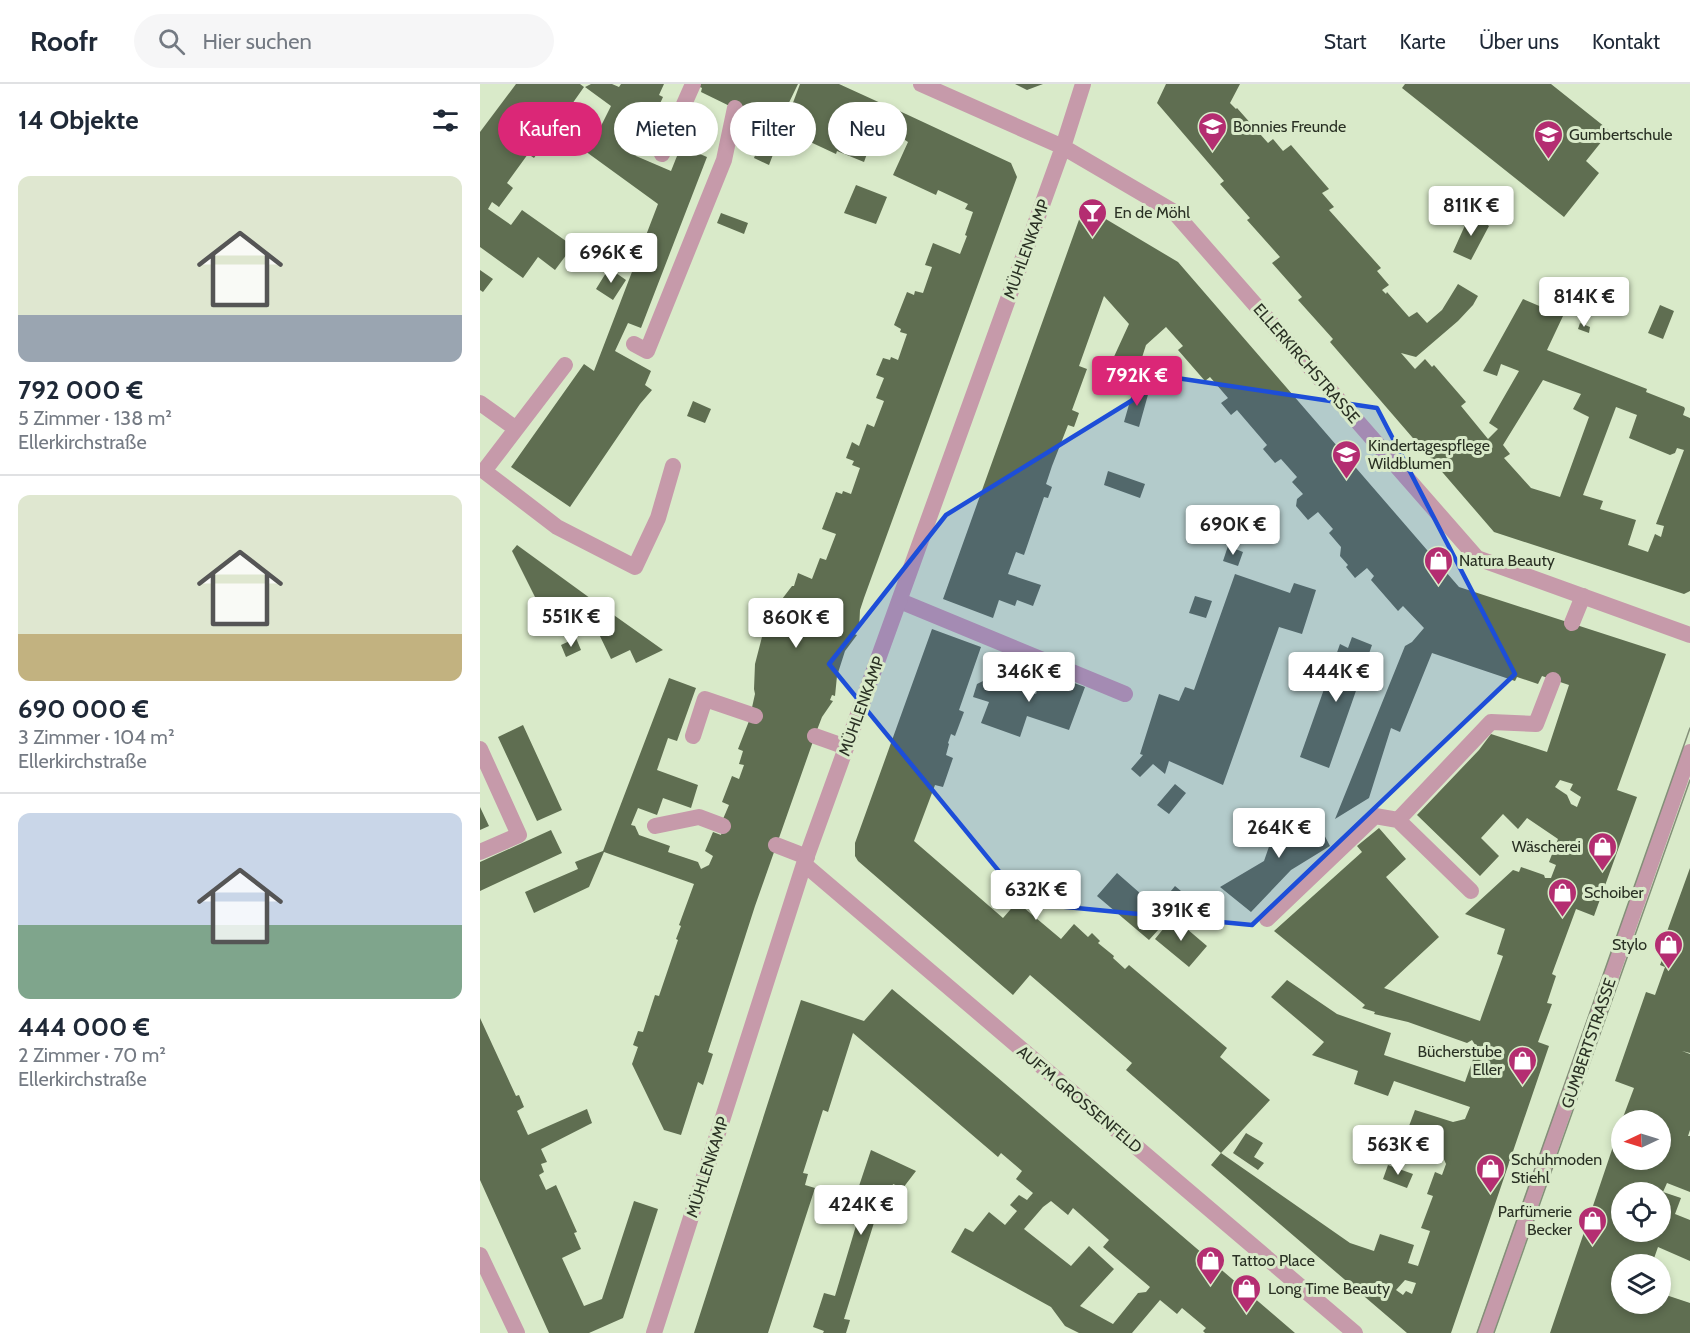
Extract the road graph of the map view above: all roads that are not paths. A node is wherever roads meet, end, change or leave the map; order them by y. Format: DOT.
graph roads {
  1 [pos="693,84"];
  2 [pos="921,84"];
  3 [pos="1083,84"];
  4 [pos="685,102"];
  5 [pos="730,132"];
  6 [pos="1063,147"];
  7 [pos="634,344"];
  8 [pos="565,365"];
  9 [pos="480,403"];
  10 [pos="515,429"];
  11 [pos="673,465"];
  12 [pos="1583,596"];
  13 [pos="900,601"];
  14 [pos="1572,623"];
  15 [pos="1690,634"];
  16 [pos="1553,680"];
  17 [pos="1125,694"];
  18 [pos="755,716"];
  19 [pos="693,736"];
  20 [pos="815,736"];
  21 [pos="846,747"];
  22 [pos="480,749"];
  23 [pos="1690,752"];
  24 [pos="1398,820"];
  25 [pos="655,826"];
  26 [pos="723,826"];
  27 [pos="776,845"];
  28 [pos="480,852"];
  29 [pos="806,861"];
  30 [pos="1471,891"];
  31 [pos="1267,919"];
  32 [pos="480,1255"];
  33 [pos="516,1333"];
  34 [pos="654,1333"];
  35 [pos="1355,1333"];
  36 [pos="1485,1333"];
  1 -- 4 [label="street"];
  2 -- 6 [label="street, ELLERKIRCHSTRASSE"];
  3 -- 6 [label="street, MÜHLENKAMP"];
  5 -- 7 [label="street"];
  6 -- 12 [label="street, ELLERKIRCHSTRASSE"];
  6 -- 13 [label="street, MÜHLENKAMP"];
  8 -- 10 [label="street"];
  9 -- 10 [label="street"];
  10 -- 11 [label="street"];
  12 -- 14 [label="street"];
  12 -- 15 [label="street, ELLERKIRCHSTRASSE"];
  13 -- 17 [label="street"];
  13 -- 21 [label="street, MÜHLENKAMP"];
  16 -- 24 [label="street"];
  18 -- 19 [label="street"];
  20 -- 21 [label="street"];
  21 -- 29 [label="street, MÜHLENKAMP"];
  22 -- 28 [label="street"];
  23 -- 36 [label="street, GUMBERTSTRASSE"];
  24 -- 30 [label="street"];
  24 -- 31 [label="street"];
  25 -- 26 [label="street"];
  27 -- 29 [label="street, AUF'M GROSSENFELD"];
  29 -- 34 [label="street, MÜHLENKAMP"];
  29 -- 35 [label="street, AUF'M GROSSENFELD"];
  32 -- 33 [label="street"];
}
